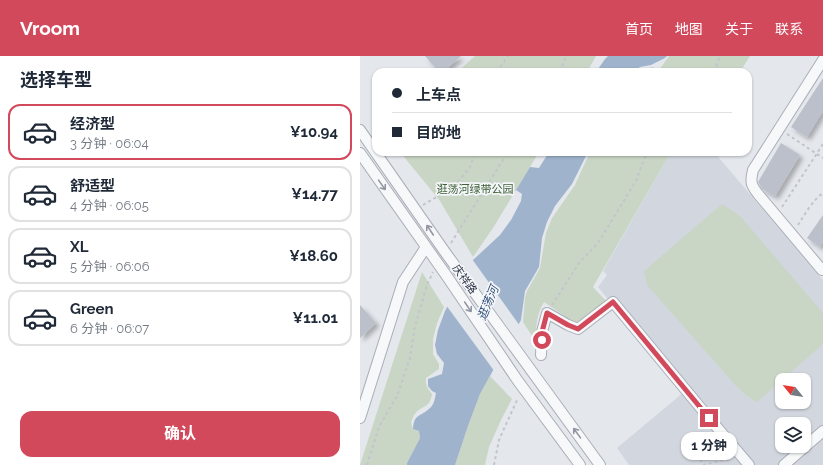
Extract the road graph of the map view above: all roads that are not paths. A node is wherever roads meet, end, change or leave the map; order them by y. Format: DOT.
graph roads {
  1 [pos="823,60"];
  2 [pos="360,130"];
  3 [pos="372,147"];
  4 [pos="360,153"];
  5 [pos="378,156"];
  6 [pos="426,247"];
  7 [pos="823,268"];
  8 [pos="541,355"];
  9 [pos="360,418"];
  10 [pos="822,433"];
  11 [pos="580,465"];
  12 [pos="600,465"];
  13 [pos="749,465"];
  14 [pos="784,465"];
  1 -- 7 [label="street"];
  3 -- 2 [label="street, 庆祥路, one-way"];
  4 -- 6 [label="street, 庆祥路, one-way"];
  12 -- 5 [label="street, 庆祥路, one-way"];
  6 -- 9 [label="street"];
  6 -- 11 [label="street, 庆祥路, one-way"];
  8 -- 13 [label="street"];
  10 -- 14 [label="street"];
}
